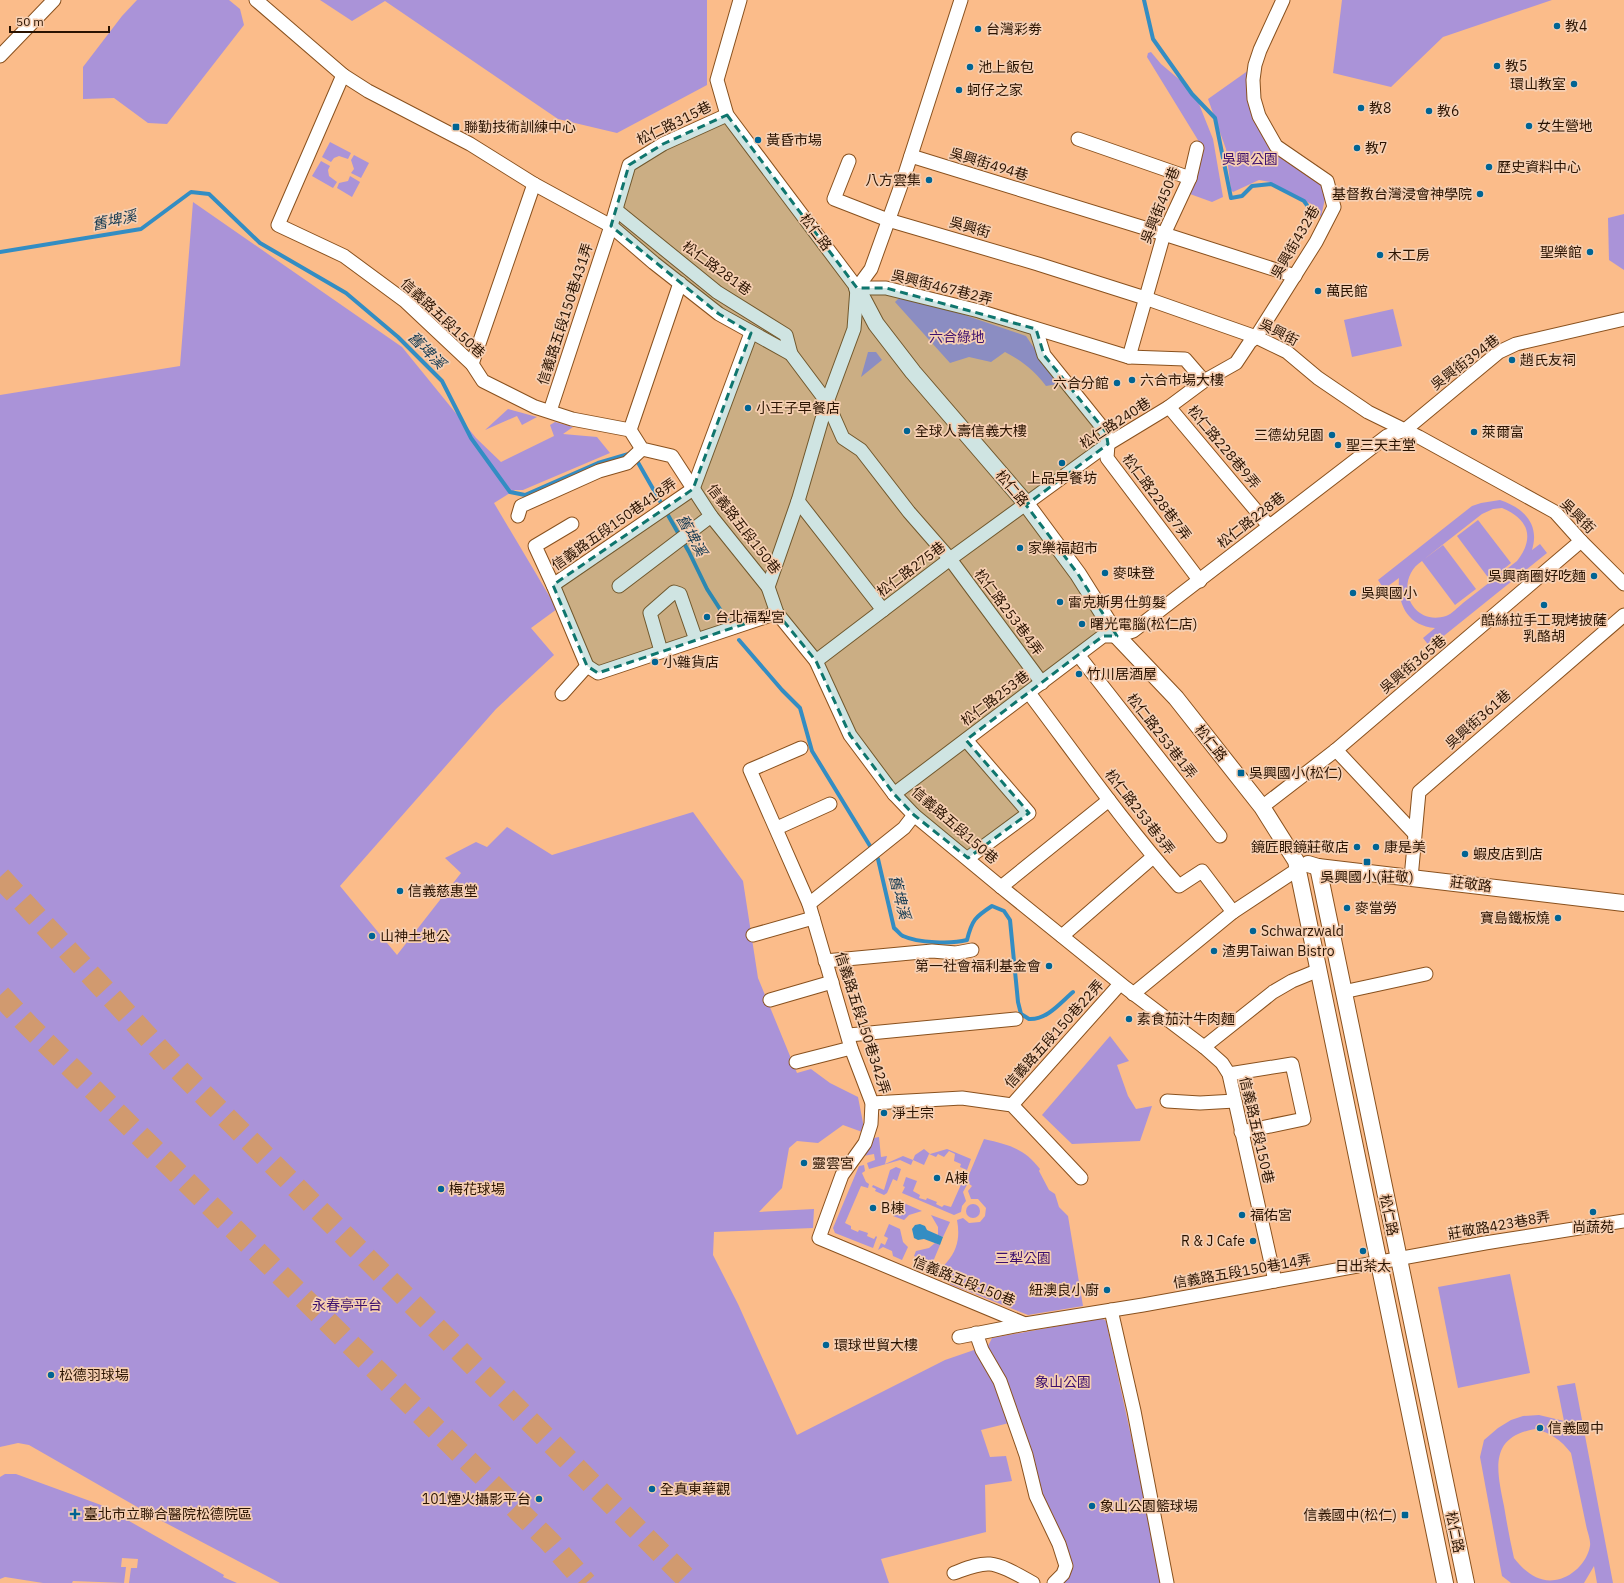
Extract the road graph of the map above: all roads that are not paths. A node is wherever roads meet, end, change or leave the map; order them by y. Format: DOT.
graph roads {
  1 [pos="54,0"];
  2 [pos="256,0"];
  3 [pos="740,0"];
  4 [pos="961,0"];
  5 [pos="1283,0"];
  6 [pos="0,56"];
  7 [pos="344,75"];
  8 [pos="727,116"];
  9 [pos="1078,139"];
  10 [pos="1197,148"];
  11 [pos="911,156"];
  12 [pos="849,161"];
  13 [pos="1190,178"];
  14 [pos="534,184"];
  15 [pos="616,210"];
  16 [pos="888,220"];
  17 [pos="611,226"];
  18 [pos="1164,234"];
  19 [pos="1295,276"];
  20 [pos="680,283"];
  21 [pos="857,288"];
  22 [pos="1145,298"];
  23 [pos="1624,319"];
  24 [pos="1036,329"];
  25 [pos="751,333"];
  26 [pos="1256,337"];
  27 [pos="791,354"];
  28 [pos="1130,357"];
  29 [pos="472,364"];
  30 [pos="1204,381"];
  31 [pos="827,402"];
  32 [pos="1169,406"];
  33 [pos="550,411"];
  34 [pos="630,430"];
  35 [pos="1405,430"];
  36 [pos="1108,444"];
  37 [pos="642,449"];
  38 [pos="693,489"];
  39 [pos="798,501"];
  40 [pos="1026,505"];
  41 [pos="518,516"];
  42 [pos="711,516"];
  43 [pos="572,524"];
  44 [pos="1269,526"];
  45 [pos="1581,542"];
  46 [pos="950,559"];
  47 [pos="1200,581"];
  48 [pos="1624,584"];
  49 [pos="553,585"];
  50 [pos="619,586"];
  51 [pos="768,587"];
  52 [pos="883,610"];
  53 [pos="777,613"];
  54 [pos="1624,615"];
  55 [pos="1117,636"];
  56 [pos="696,640"];
  57 [pos="661,651"];
  58 [pos="1079,656"];
  59 [pos="816,661"];
  60 [pos="587,666"];
  61 [pos="1042,683"];
  62 [pos="1029,693"];
  63 [pos="562,694"];
  64 [pos="966,740"];
  65 [pos="801,748"];
  66 [pos="1336,750"];
  67 [pos="894,794"];
  68 [pos="1109,800"];
  69 [pos="830,804"];
  70 [pos="1262,807"];
  71 [pos="914,814"];
  72 [pos="777,828"];
  73 [pos="1414,833"];
  74 [pos="1220,836"];
  75 [pos="1153,857"];
  76 [pos="968,858"];
  77 [pos="1297,865"];
  78 [pos="1318,867"];
  79 [pos="1411,878"];
  80 [pos="1001,887"];
  81 [pos="1624,903"];
  82 [pos="809,904"];
  83 [pos="1233,912"];
  84 [pos="813,918"];
  85 [pos="753,935"];
  86 [pos="1062,936"];
  87 [pos="972,950"];
  88 [pos="825,961"];
  89 [pos="1319,970"];
  90 [pos="1426,974"];
  91 [pos="832,982"];
  92 [pos="1120,984"];
  93 [pos="1344,992"];
  94 [pos="1133,994"];
  95 [pos="770,1000"];
  96 [pos="1016,1019"];
  97 [pos="849,1035"];
  98 [pos="1204,1047"];
  99 [pos="851,1048"];
  100 [pos="796,1062"];
  101 [pos="1229,1074"];
  102 [pos="1167,1101"];
  103 [pos="1235,1101"];
  104 [pos="872,1103"];
  105 [pos="1012,1105"];
  106 [pos="1242,1132"];
  107 [pos="1081,1178"];
  108 [pos="1624,1221"];
  109 [pos="819,1238"];
  110 [pos="1399,1259"];
  111 [pos="1379,1263"];
  112 [pos="1275,1281"];
  113 [pos="1111,1310"];
  114 [pos="1025,1324"];
  115 [pos="976,1332"];
  116 [pos="958,1337"];
  117 [pos="954,1573"];
  118 [pos="1033,1583"];
  119 [pos="1054,1583"];
  120 [pos="1167,1583"];
  121 [pos="1445,1583"];
  122 [pos="1466,1583"];
  1 -- 6 [label="street"];
  2 -- 7 [label="street"];
  3 -- 8 [label="street"];
  4 -- 11 [label="street"];
  5 -- 19 [label="street, 吳興街432巷"];
  7 -- 14 [label="street"];
  7 -- 29 [label="street, 信義路五段150巷"];
  8 -- 15 [label="street, 松仁路315巷"];
  8 -- 21 [label="street, 松仁路"];
  9 -- 13 [label="street"];
  10 -- 13 [label="street, 吳興街450巷"];
  11 -- 16 [label="street"];
  11 -- 18 [label="street, 吳興街494巷"];
  12 -- 16 [label="street, 吳興街"];
  13 -- 18 [label="street, 吳興街450巷"];
  14 -- 17 [label="street"];
  14 -- 29 [label="street"];
  15 -- 17 [label="street, 松仁路315巷"];
  15 -- 27 [label="street, 松仁路281巷"];
  16 -- 21 [label="street"];
  16 -- 22 [label="street, 吳興街"];
  17 -- 20 [label="street"];
  17 -- 33 [label="street, 信義路五段150巷431弄"];
  18 -- 19 [label="street, 吳興街494巷"];
  18 -- 22 [label="street, 吳興街450巷"];
  19 -- 26 [label="street, 吳興街432巷"];
  20 -- 25 [label="street"];
  20 -- 34 [label="street"];
  21 -- 24 [label="street, 吳興街467巷2弄"];
  21 -- 31 [label="street"];
  21 -- 40 [label="street, 松仁路"];
  22 -- 26 [label="street, 吳興街"];
  22 -- 28 [label="street, 吳興街450巷"];
  23 -- 35 [label="street, 吳興街394巷"];
  24 -- 28 [label="street, 吳興街467巷2弄"];
  24 -- 36 [label="street, 松仁路228巷7弄"];
  25 -- 27 [label="street"];
  25 -- 38 [label="street"];
  26 -- 30 [label="street, 松仁路240巷"];
  26 -- 35 [label="street, 吳興街"];
  27 -- 31 [label="street, 松仁路253巷4弄"];
  28 -- 30 [label="street, 吳興街467巷2弄"];
  29 -- 33 [label="street, 信義路五段150巷"];
  30 -- 32 [label="street, 松仁路240巷"];
  31 -- 39 [label="street"];
  31 -- 46 [label="street, 松仁路253巷4弄"];
  32 -- 36 [label="street, 松仁路240巷"];
  32 -- 44 [label="street, 松仁路228巷9弄"];
  33 -- 34 [label="street, 信義路五段150巷"];
  34 -- 37 [label="street"];
  35 -- 44 [label="street, 松仁路228巷"];
  35 -- 45 [label="street, 吳興街"];
  36 -- 40 [label="street, 松仁路240巷"];
  36 -- 47 [label="street, 松仁路228巷7弄"];
  37 -- 38 [label="street, 信義路五段150巷"];
  37 -- 41 [label="street"];
  38 -- 42 [label="street, 信義路五段150巷"];
  38 -- 49 [label="street, 信義路五段150巷418弄"];
  39 -- 51 [label="street"];
  39 -- 52 [label="street"];
  40 -- 46 [label="street, 松仁路275巷"];
  40 -- 55 [label="street, 松仁路"];
  42 -- 50 [label="street"];
  42 -- 51 [label="street, 信義路五段150巷"];
  43 -- 49 [label="street"];
  44 -- 47 [label="street, 松仁路228巷"];
  45 -- 48 [label="street, 吳興街"];
  45 -- 66 [label="street, 吳興街365巷"];
  46 -- 52 [label="street, 松仁路275巷"];
  46 -- 61 [label="street, 松仁路253巷4弄"];
  47 -- 55 [label="street, 松仁路228巷"];
  49 -- 60 [label="street"];
  51 -- 53 [label="street, 信義路五段150巷"];
  52 -- 59 [label="street, 松仁路275巷"];
  53 -- 56 [label="street"];
  53 -- 59 [label="street, 信義路五段150巷"];
  54 -- 73 [label="street, 吳興街361巷"];
  55 -- 58 [label="street, 松仁路253巷"];
  55 -- 70 [label="street, 松仁路"];
  56 -- 57 [label="street"];
  56 -- 57 [label="street"];
  57 -- 60 [label="street"];
  58 -- 61 [label="street, 松仁路253巷"];
  58 -- 74 [label="street, 松仁路253巷1弄"];
  59 -- 67 [label="street, 信義路五段150巷"];
  60 -- 63 [label="street"];
  61 -- 62 [label="street, 松仁路253巷"];
  62 -- 64 [label="street, 松仁路253巷"];
  62 -- 68 [label="street, 松仁路253巷3弄"];
  64 -- 67 [label="street, 松仁路253巷"];
  64 -- 76 [label="street"];
  65 -- 72 [label="street, 信義路五段150巷342弄"];
  66 -- 70 [label="street, 吳興街365巷"];
  66 -- 73 [label="street"];
  67 -- 71 [label="street, 信義路五段150巷"];
  68 -- 75 [label="street, 松仁路253巷3弄"];
  68 -- 80 [label="street"];
  69 -- 72 [label="street"];
  70 -- 77 [label="street, 松仁路"];
  71 -- 76 [label="street, 信義路五段150巷"];
  71 -- 82 [label="street"];
  72 -- 82 [label="street, 信義路五段150巷342弄"];
  73 -- 79 [label="street, 吳興街361巷"];
  75 -- 83 [label="street, 松仁路253巷3弄"];
  75 -- 86 [label="street"];
  76 -- 80 [label="street, 信義路五段150巷"];
  77 -- 78 [label="street"];
  77 -- 83 [label="street"];
  77 -- 89 [label="street, 松仁路"];
  78 -- 79 [label="street, 莊敬路"];
  78 -- 93 [label="street, 松仁路"];
  79 -- 81 [label="street, 莊敬路"];
  80 -- 86 [label="street, 信義路五段150巷"];
  82 -- 84 [label="street, 信義路五段150巷342弄"];
  83 -- 94 [label="street"];
  84 -- 85 [label="street"];
  84 -- 88 [label="street, 信義路五段150巷342弄"];
  86 -- 92 [label="street, 信義路五段150巷"];
  87 -- 88 [label="street"];
  88 -- 91 [label="street, 信義路五段150巷342弄"];
  89 -- 98 [label="street"];
  89 -- 111 [label="street, 松仁路"];
  90 -- 93 [label="street"];
  91 -- 95 [label="street"];
  91 -- 97 [label="street, 信義路五段150巷342弄"];
  92 -- 94 [label="street, 信義路五段150巷"];
  92 -- 105 [label="street, 信義路五段150巷22弄"];
  93 -- 110 [label="street, 松仁路"];
  94 -- 98 [label="street, 信義路五段150巷"];
  96 -- 97 [label="street"];
  97 -- 99 [label="street, 信義路五段150巷342弄"];
  98 -- 101 [label="street, 信義路五段150巷"];
  99 -- 100 [label="street"];
  99 -- 104 [label="street, 信義路五段150巷342弄"];
  101 -- 103 [label="street, 信義路五段150巷"];
  101 -- 106 [label="street"];
  102 -- 103 [label="street"];
  103 -- 106 [label="street, 信義路五段150巷"];
  104 -- 105 [label="street"];
  104 -- 109 [label="street, 信義路五段150巷342弄"];
  105 -- 107 [label="street"];
  106 -- 112 [label="street, 信義路五段150巷"];
  108 -- 110 [label="street, 莊敬路423巷8弄"];
  109 -- 114 [label="street, 信義路五段150巷"];
  110 -- 111 [label="street, 莊敬路423巷8弄"];
  110 -- 122 [label="street, 松仁路"];
  111 -- 112 [label="street, 信義路五段150巷14弄"];
  111 -- 121 [label="street, 松仁路"];
  112 -- 113 [label="street, 信義路五段150巷14弄"];
  113 -- 114 [label="street, 信義路五段150巷"];
  113 -- 120 [label="street"];
  114 -- 115 [label="street"];
  115 -- 116 [label="street"];
  115 -- 119 [label="street"];
  117 -- 118 [label="street"];
}
